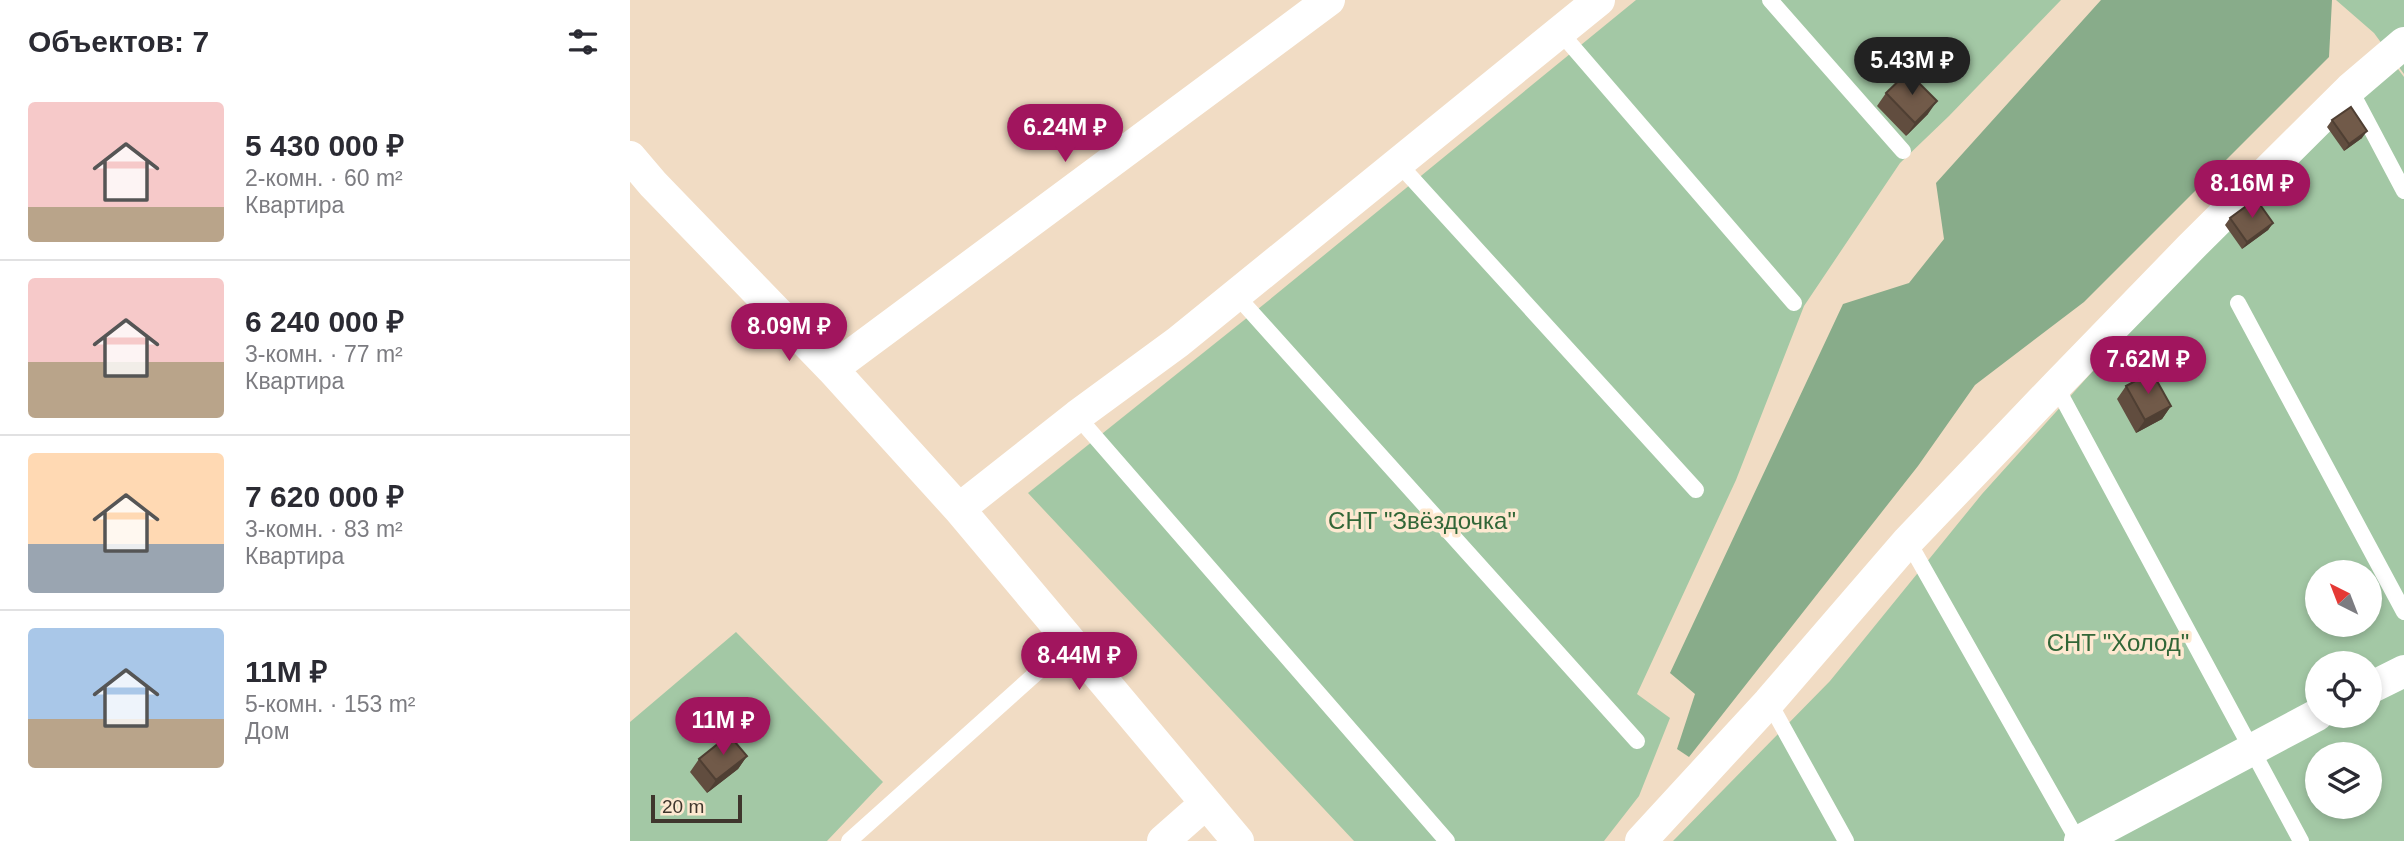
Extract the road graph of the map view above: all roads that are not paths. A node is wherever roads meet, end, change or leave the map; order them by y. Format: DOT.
graph roads {
  1 [pos="1329,0"];
  2 [pos="1599,0"];
  3 [pos="1770,0"];
  4 [pos="1560,32"];
  5 [pos="2404,43"];
  6 [pos="2350,89"];
  7 [pos="1903,151"];
  8 [pos="630,157"];
  9 [pos="1398,163"];
  10 [pos="2404,191"];
  11 [pos="1236,295"];
  12 [pos="1794,303"];
  13 [pos="2238,303"];
  14 [pos="832,369"];
  15 [pos="2056,386"];
  16 [pos="1077,416"];
  17 [pos="1696,490"];
  18 [pos="959,509"];
  19 [pos="1908,541"];
  20 [pos="2404,612"];
  21 [pos="1071,642"];
  22 [pos="2404,671"];
  23 [pos="2382,682"];
  24 [pos="1769,702"];
  25 [pos="2305,721"];
  26 [pos="1637,741"];
  27 [pos="2252,748"];
  28 [pos="1205,804"];
  29 [pos="849,841"];
  30 [pos="1163,841"];
  31 [pos="1238,841"];
  32 [pos="1447,841"];
  33 [pos="1641,841"];
  34 [pos="1846,841"];
  35 [pos="2079,841"];
  36 [pos="2301,841"];
  1 -- 14 [label="street"];
  2 -- 4 [label="street"];
  3 -- 7 [label="lane"];
  4 -- 9 [label="street"];
  4 -- 12 [label="lane"];
  5 -- 6 [label="street"];
  6 -- 10 [label="lane"];
  6 -- 15 [label="street"];
  8 -- 14 [label="street"];
  9 -- 11 [label="street"];
  9 -- 17 [label="lane"];
  11 -- 16 [label="street"];
  11 -- 26 [label="lane"];
  13 -- 20 [label="lane"];
  14 -- 18 [label="street"];
  15 -- 19 [label="street"];
  15 -- 27 [label="lane"];
  16 -- 18 [label="street"];
  16 -- 32 [label="lane"];
  18 -- 21 [label="street"];
  19 -- 24 [label="street"];
  19 -- 35 [label="lane"];
  21 -- 28 [label="street"];
  21 -- 29 [label="lane"];
  22 -- 23 [label="street"];
  24 -- 33 [label="street"];
  24 -- 34 [label="lane"];
  25 -- 27 [label="street"];
  27 -- 35 [label="street"];
  27 -- 36 [label="lane"];
  28 -- 30 [label="street"];
  28 -- 31 [label="street"];
}
